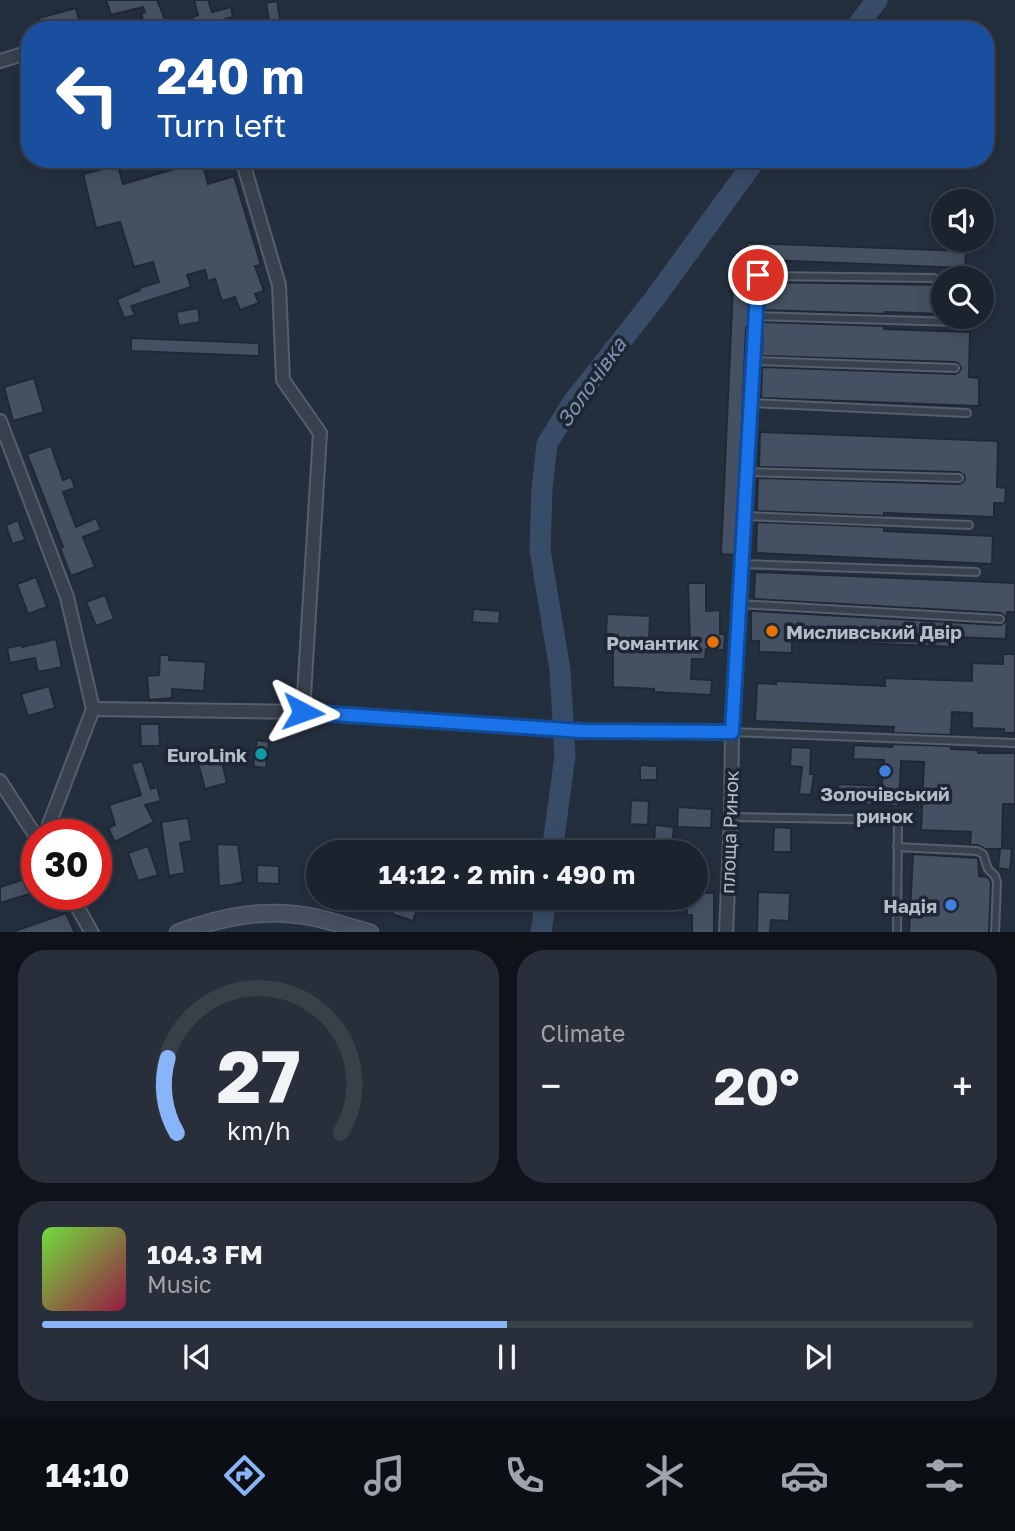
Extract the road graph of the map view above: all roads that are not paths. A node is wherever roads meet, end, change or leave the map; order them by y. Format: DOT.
graph roads {
  1 [pos="21,55"];
  2 [pos="0,61"];
  3 [pos="246,168"];
  4 [pos="931,278"];
  5 [pos="756,316"];
  6 [pos="931,321"];
  7 [pos="753,360"];
  8 [pos="955,368"];
  9 [pos="751,403"];
  10 [pos="967,413"];
  11 [pos="0,421"];
  12 [pos="747,472"];
  13 [pos="959,478"];
  14 [pos="744,516"];
  15 [pos="969,525"];
  16 [pos="741,564"];
  17 [pos="976,572"];
  18 [pos="739,604"];
  19 [pos="1000,619"];
  20 [pos="93,709"];
  21 [pos="303,712"];
  22 [pos="732,732"];
  23 [pos="1015,743"];
  24 [pos="0,781"];
  25 [pos="731,817"];
  26 [pos="25,819"];
  27 [pos="51,819"];
  28 [pos="897,847"];
  29 [pos="79,910"];
  30 [pos="91,932"];
  31 [pos="181,932"];
  32 [pos="367,932"];
  33 [pos="726,932"];
  34 [pos="897,932"];
  35 [pos="995,932"];
  1 -- 2 [label="street"];
  3 -- 21 [label="street"];
  4 -- 5 [label="lane"];
  5 -- 6 [label="lane"];
  5 -- 7 [label="lane"];
  7 -- 8 [label="lane"];
  7 -- 9 [label="lane"];
  9 -- 10 [label="lane"];
  9 -- 12 [label="lane"];
  11 -- 20 [label="street"];
  12 -- 13 [label="lane"];
  12 -- 14 [label="lane"];
  14 -- 15 [label="lane"];
  14 -- 16 [label="lane"];
  16 -- 17 [label="lane"];
  16 -- 18 [label="lane"];
  18 -- 19 [label="lane"];
  18 -- 22 [label="lane"];
  20 -- 21 [label="street"];
  20 -- 27 [label="street"];
  21 -- 22 [label="street"];
  22 -- 23 [label="lane"];
  22 -- 25 [label="street, площа Ринок"];
  24 -- 26 [label="street"];
  25 -- 28 [label="lane"];
  25 -- 33 [label="street, площа Ринок"];
  28 -- 34 [label="lane"];
  28 -- 35 [label="lane"];
  29 -- 30 [label="street"];
  31 -- 32 [label="street"];
}
